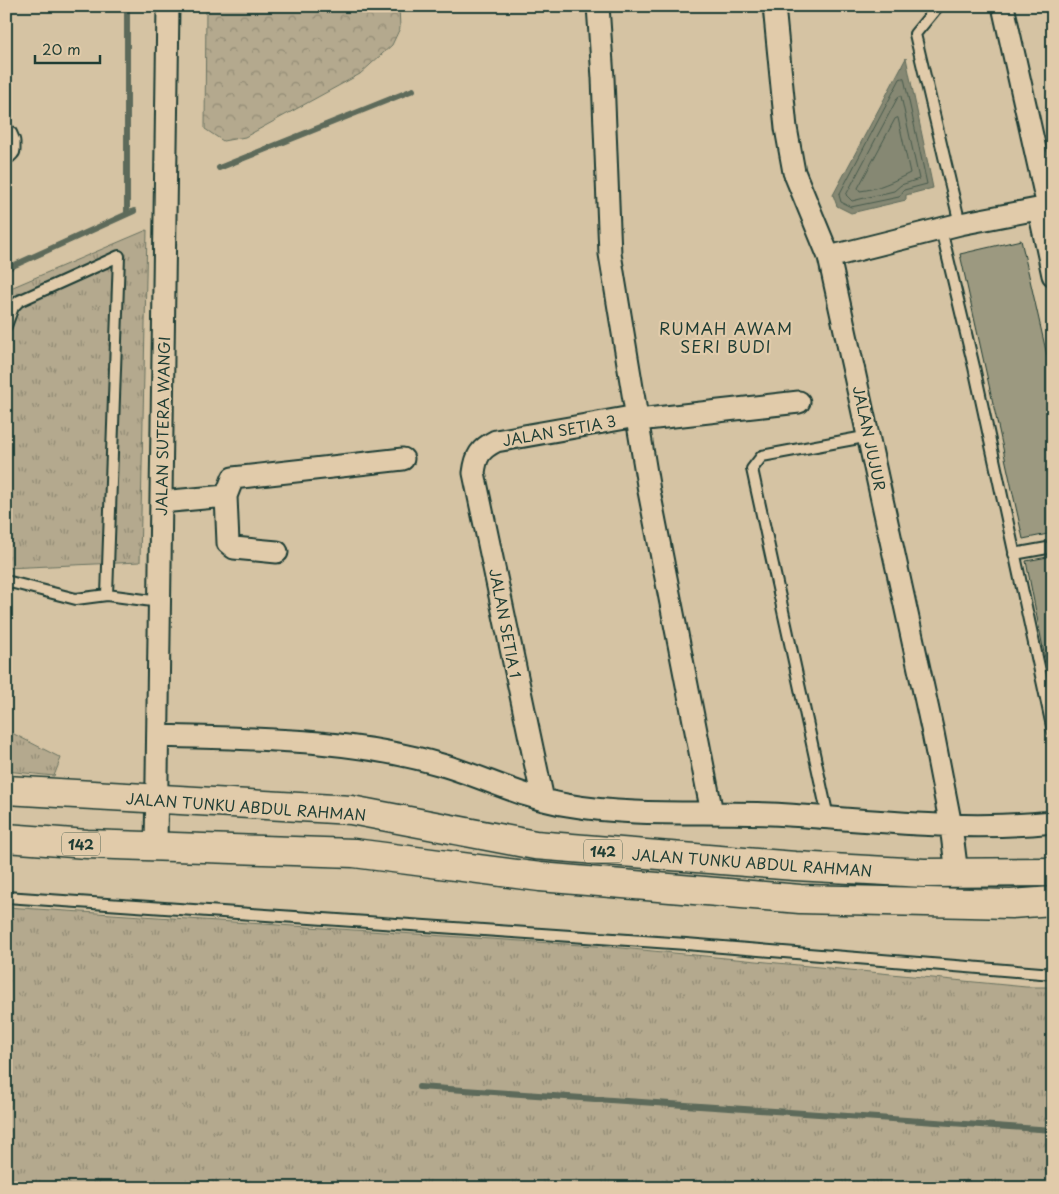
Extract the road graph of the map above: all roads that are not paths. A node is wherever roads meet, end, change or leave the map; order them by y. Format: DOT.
graph roads {
  1 [pos="168,6"];
  2 [pos="598,6"];
  3 [pos="774,6"];
  4 [pos="938,6"];
  5 [pos="1003,6"];
  6 [pos="6,135"];
  7 [pos="6,153"];
  8 [pos="1047,208"];
  9 [pos="950,226"];
  10 [pos="829,257"];
  11 [pos="1053,275"];
  12 [pos="6,326"];
  13 [pos="799,402"];
  14 [pos="637,418"];
  15 [pos="870,436"];
  16 [pos="482,448"];
  17 [pos="403,459"];
  18 [pos="226,496"];
  19 [pos="161,502"];
  20 [pos="1053,547"];
  21 [pos="277,552"];
  22 [pos="1014,554"];
  23 [pos="6,581"];
  24 [pos="107,595"];
  25 [pos="160,602"];
  26 [pos="1053,731"];
  27 [pos="158,736"];
  28 [pos="6,790"];
  29 [pos="157,799"];
  30 [pos="543,800"];
  31 [pos="712,813"];
  32 [pos="828,817"];
  33 [pos="1053,822"];
  34 [pos="951,826"];
  35 [pos="6,838"];
  36 [pos="156,846"];
  37 [pos="1053,872"];
  38 [pos="957,874"];
  39 [pos="6,897"];
  40 [pos="1053,901"];
  41 [pos="1053,974"];
  1 -- 19 [label="street, JALAN SUTERA WANGI"];
  2 -- 14 [label="street"];
  3 -- 10 [label="street, JALAN JUJUR"];
  4 -- 9 [label="lane"];
  5 -- 8 [label="street"];
  6 -- 7 [label="street"];
  8 -- 9 [label="street"];
  8 -- 11 [label="street"];
  9 -- 10 [label="street"];
  9 -- 22 [label="lane"];
  10 -- 15 [label="street, JALAN JUJUR"];
  12 -- 24 [label="lane"];
  13 -- 14 [label="street, JALAN SETIA 3"];
  14 -- 16 [label="street, JALAN SETIA 3"];
  14 -- 31 [label="street"];
  15 -- 32 [label="lane"];
  15 -- 34 [label="street, JALAN JUJUR"];
  16 -- 30 [label="street, JALAN SETIA 1"];
  17 -- 18 [label="street"];
  18 -- 19 [label="street"];
  18 -- 21 [label="street"];
  19 -- 25 [label="street, JALAN SUTERA WANGI"];
  20 -- 22 [label="lane"];
  22 -- 26 [label="lane"];
  23 -- 24 [label="lane"];
  24 -- 25 [label="lane"];
  25 -- 27 [label="street, JALAN SUTERA WANGI"];
  27 -- 29 [label="street, JALAN SUTERA WANGI"];
  27 -- 30 [label="street"];
  28 -- 29 [label="main road, JALAN TUNKU ABDUL RAHMAN / 142"];
  29 -- 36 [label="street, JALAN SUTERA WANGI"];
  29 -- 38 [label="main road, JALAN TUNKU ABDUL RAHMAN / 142"];
  30 -- 31 [label="street"];
  31 -- 32 [label="street"];
  32 -- 34 [label="street"];
  33 -- 34 [label="street"];
  34 -- 38 [label="street, JALAN JUJUR"];
  35 -- 36 [label="main road, JALAN TUNKU ABDUL RAHMAN / 142"];
  36 -- 40 [label="main road, JALAN TUNKU ABDUL RAHMAN / 142"];
  37 -- 38 [label="main road, JALAN TUNKU ABDUL RAHMAN / 142"];
  39 -- 41 [label="lane"];
}
